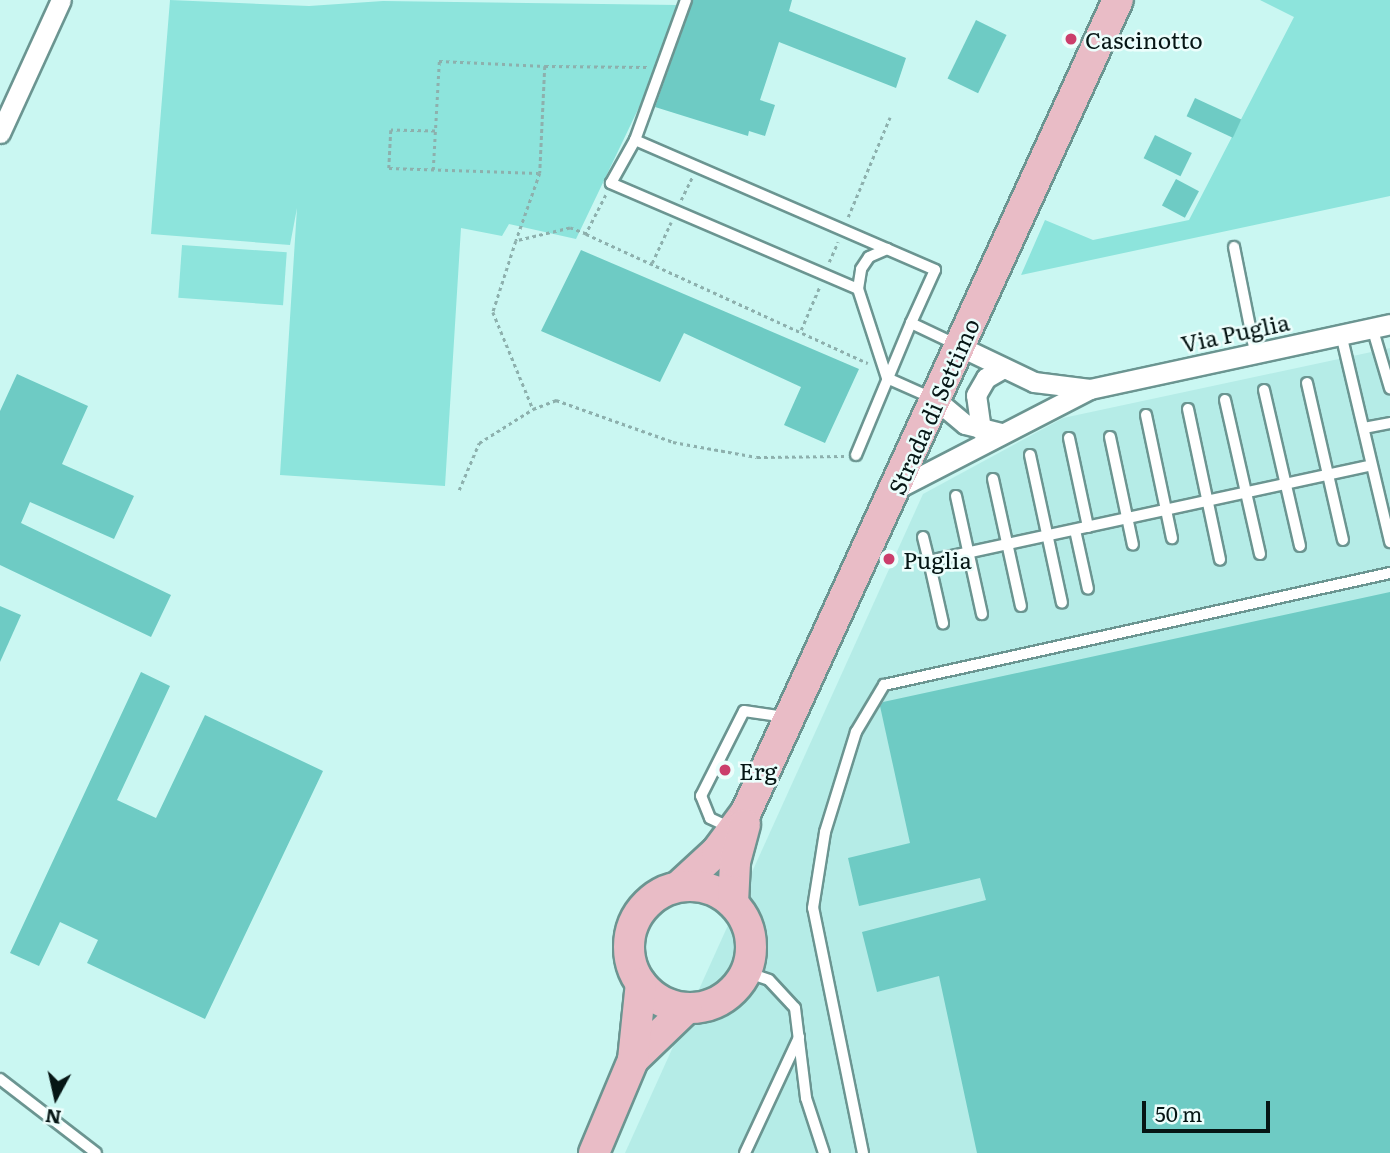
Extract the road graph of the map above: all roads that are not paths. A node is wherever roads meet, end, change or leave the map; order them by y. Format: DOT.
graph roads {
  1 [pos="61,0"];
  2 [pos="686,0"];
  3 [pos="1118,0"];
  4 [pos="0,133"];
  5 [pos="635,140"];
  6 [pos="1234,247"];
  7 [pos="887,249"];
  8 [pos="858,289"];
  9 [pos="911,323"];
  10 [pos="1381,325"];
  11 [pos="1341,334"];
  12 [pos="959,346"];
  13 [pos="1255,352"];
  14 [pos="1003,368"];
  15 [pos="887,378"];
  16 [pos="1307,383"];
  17 [pos="1390,388"];
  18 [pos="1090,389"];
  19 [pos="1264,390"];
  20 [pos="935,399"];
  21 [pos="1226,400"];
  22 [pos="1188,409"];
  23 [pos="1146,415"];
  24 [pos="1390,423"];
  25 [pos="1364,429"];
  26 [pos="981,430"];
  27 [pos="1002,433"];
  28 [pos="1110,437"];
  29 [pos="1069,438"];
  30 [pos="856,455"];
  31 [pos="1030,455"];
  32 [pos="1370,466"];
  33 [pos="1328,475"];
  34 [pos="993,480"];
  35 [pos="1286,484"];
  36 [pos="896,489"];
  37 [pos="1247,493"];
  38 [pos="956,496"];
  39 [pos="1206,502"];
  40 [pos="1167,510"];
  41 [pos="1126,519"];
  42 [pos="1088,527"];
  43 [pos="1075,530"];
  44 [pos="1048,536"];
  45 [pos="923,537"];
  46 [pos="1172,538"];
  47 [pos="1343,540"];
  48 [pos="1390,542"];
  49 [pos="1008,545"];
  50 [pos="1133,545"];
  51 [pos="1300,546"];
  52 [pos="969,553"];
  53 [pos="1260,554"];
  54 [pos="1220,560"];
  55 [pos="929,561"];
  56 [pos="1390,573"];
  57 [pos="1088,589"];
  58 [pos="1062,603"];
  59 [pos="1021,606"];
  60 [pos="982,614"];
  61 [pos="943,623"];
  62 [pos="793,718"];
  63 [pos="738,820"];
  64 [pos="678,886"];
  65 [pos="733,903"];
  66 [pos="746,972"];
  67 [pos="641,983"];
  68 [pos="686,1009"];
  69 [pos="799,1036"];
  70 [pos="632,1060"];
  71 [pos="0,1079"];
  72 [pos="96,1153"];
  73 [pos="594,1153"];
  74 [pos="745,1153"];
  75 [pos="824,1153"];
  76 [pos="863,1153"];
  1 -- 4 [label="street"];
  2 -- 5 [label="lane"];
  3 -- 12 [label="main road, Strada di Settimo"];
  5 -- 7 [label="lane"];
  5 -- 8 [label="lane"];
  6 -- 13 [label="lane"];
  7 -- 8 [label="lane"];
  7 -- 9 [label="lane"];
  8 -- 15 [label="lane"];
  9 -- 12 [label="lane"];
  9 -- 15 [label="lane"];
  10 -- 11 [label="street, Via Puglia"];
  10 -- 17 [label="lane"];
  11 -- 13 [label="street, Via Puglia"];
  11 -- 25 [label="lane"];
  12 -- 14 [label="street, Via Puglia"];
  12 -- 20 [label="main road, Strada di Settimo"];
  13 -- 18 [label="street, Via Puglia"];
  14 -- 18 [label="street, Via Puglia"];
  14 -- 26 [label="street"];
  15 -- 20 [label="lane"];
  15 -- 30 [label="lane"];
  16 -- 33 [label="lane"];
  18 -- 27 [label="street, Via Puglia"];
  19 -- 35 [label="lane"];
  20 -- 26 [label="street"];
  20 -- 36 [label="main road, Strada di Settimo"];
  21 -- 37 [label="lane"];
  22 -- 39 [label="lane"];
  23 -- 40 [label="lane"];
  24 -- 25 [label="lane"];
  25 -- 32 [label="lane"];
  26 -- 27 [label="street"];
  27 -- 36 [label="street, Via Puglia"];
  28 -- 41 [label="lane"];
  29 -- 42 [label="lane"];
  31 -- 44 [label="lane"];
  32 -- 33 [label="lane"];
  32 -- 48 [label="lane"];
  33 -- 35 [label="lane"];
  33 -- 47 [label="lane"];
  34 -- 49 [label="lane"];
  35 -- 37 [label="lane"];
  35 -- 51 [label="lane"];
  36 -- 62 [label="main road, Strada di Settimo"];
  37 -- 39 [label="lane"];
  37 -- 53 [label="lane"];
  38 -- 52 [label="lane"];
  39 -- 40 [label="lane"];
  39 -- 54 [label="lane"];
  40 -- 41 [label="lane"];
  40 -- 46 [label="lane"];
  41 -- 42 [label="lane"];
  41 -- 50 [label="lane"];
  42 -- 43 [label="lane"];
  43 -- 44 [label="lane"];
  43 -- 57 [label="lane"];
  44 -- 49 [label="lane"];
  44 -- 58 [label="lane"];
  45 -- 55 [label="lane"];
  49 -- 52 [label="lane"];
  49 -- 59 [label="lane"];
  52 -- 55 [label="lane"];
  52 -- 60 [label="lane"];
  55 -- 61 [label="lane"];
  56 -- 76 [label="lane"];
  62 -- 63 [label="main road, Strada di Settimo"];
  62 -- 63 [label="lane"];
  63 -- 64 [label="main road, Strada di Settimo"];
  63 -- 65 [label="main road, Strada di Settimo"];
  64 -- 65 [label="main road"];
  64 -- 67 [label="main road"];
  65 -- 66 [label="main road"];
  66 -- 68 [label="main road"];
  66 -- 69 [label="lane"];
  67 -- 68 [label="main road"];
  67 -- 70 [label="main road"];
  68 -- 70 [label="main road"];
  69 -- 74 [label="lane"];
  69 -- 75 [label="lane"];
  70 -- 73 [label="main road"];
  71 -- 72 [label="lane"];
}
